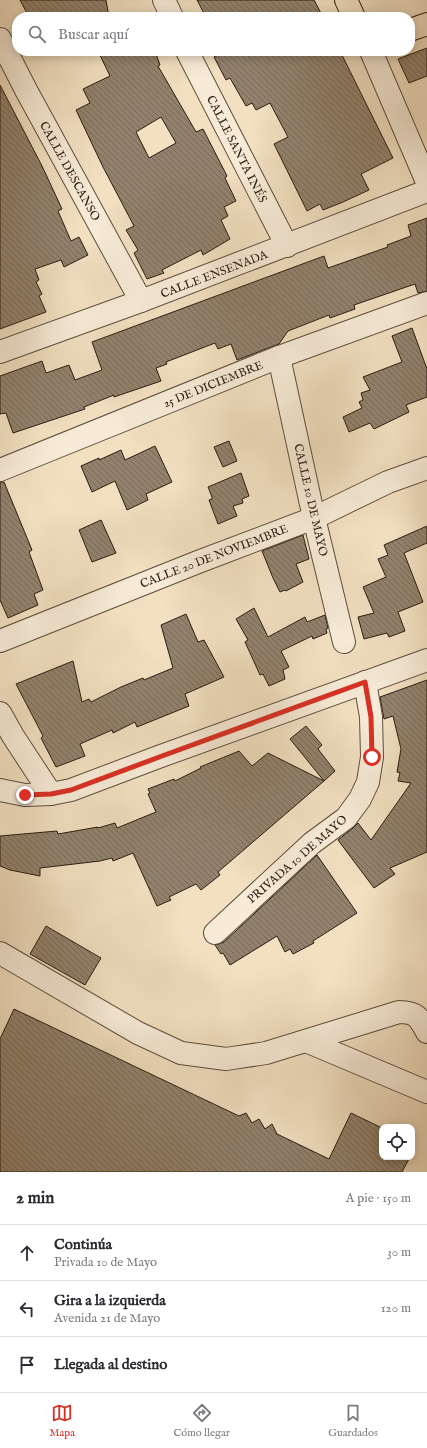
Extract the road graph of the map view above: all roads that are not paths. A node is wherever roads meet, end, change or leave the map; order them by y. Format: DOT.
graph roads {
  1 [pos="164,0"];
  2 [pos="346,0"];
  3 [pos="170,12"];
  4 [pos="352,12"];
  5 [pos="427,24"];
  6 [pos="415,28"];
  7 [pos="0,39"];
  8 [pos="190,56"];
  9 [pos="373,56"];
  10 [pos="427,182"];
  11 [pos="427,191"];
  12 [pos="287,246"];
  13 [pos="141,301"];
  14 [pos="427,303"];
  15 [pos="0,352"];
  16 [pos="279,357"];
  17 [pos="427,468"];
  18 [pos="0,470"];
  19 [pos="314,518"];
  20 [pos="0,641"];
  21 [pos="344,642"];
  22 [pos="427,660"];
  23 [pos="365,682"];
  24 [pos="0,713"];
  25 [pos="0,790"];
  26 [pos="51,794"];
  27 [pos="214,933"];
  28 [pos="0,953"];
  29 [pos="427,1032"];
  30 [pos="306,1041"];
  31 [pos="427,1092"];
  1 -- 3 [label="street"];
  2 -- 4 [label="main road"];
  5 -- 6 [label="main road"];
  7 -- 13 [label="street, CALLE DESCANSO"];
  8 -- 12 [label="street, CALLE SANTA INÉS"];
  9 -- 10 [label="street"];
  11 -- 12 [label="street, CALLE ENSENADA"];
  12 -- 13 [label="street, CALLE ENSENADA"];
  13 -- 15 [label="street, CALLE ENSENADA"];
  14 -- 16 [label="street, 25 DE DICIEMBRE"];
  16 -- 18 [label="street, 25 DE DICIEMBRE"];
  16 -- 19 [label="street, CALLE 10 DE MAYO"];
  17 -- 19 [label="street, CALLE 20 DE NOVIEMBRE"];
  19 -- 20 [label="street, CALLE 20 DE NOVIEMBRE"];
  19 -- 21 [label="street, CALLE 10 DE MAYO"];
  22 -- 23 [label="street"];
  23 -- 26 [label="street"];
  23 -- 27 [label="street, PRIVADA 10 DE MAYO"];
  24 -- 26 [label="street"];
  25 -- 26 [label="street"];
  28 -- 30 [label="street"];
  29 -- 30 [label="street"];
  30 -- 31 [label="street"];
}
